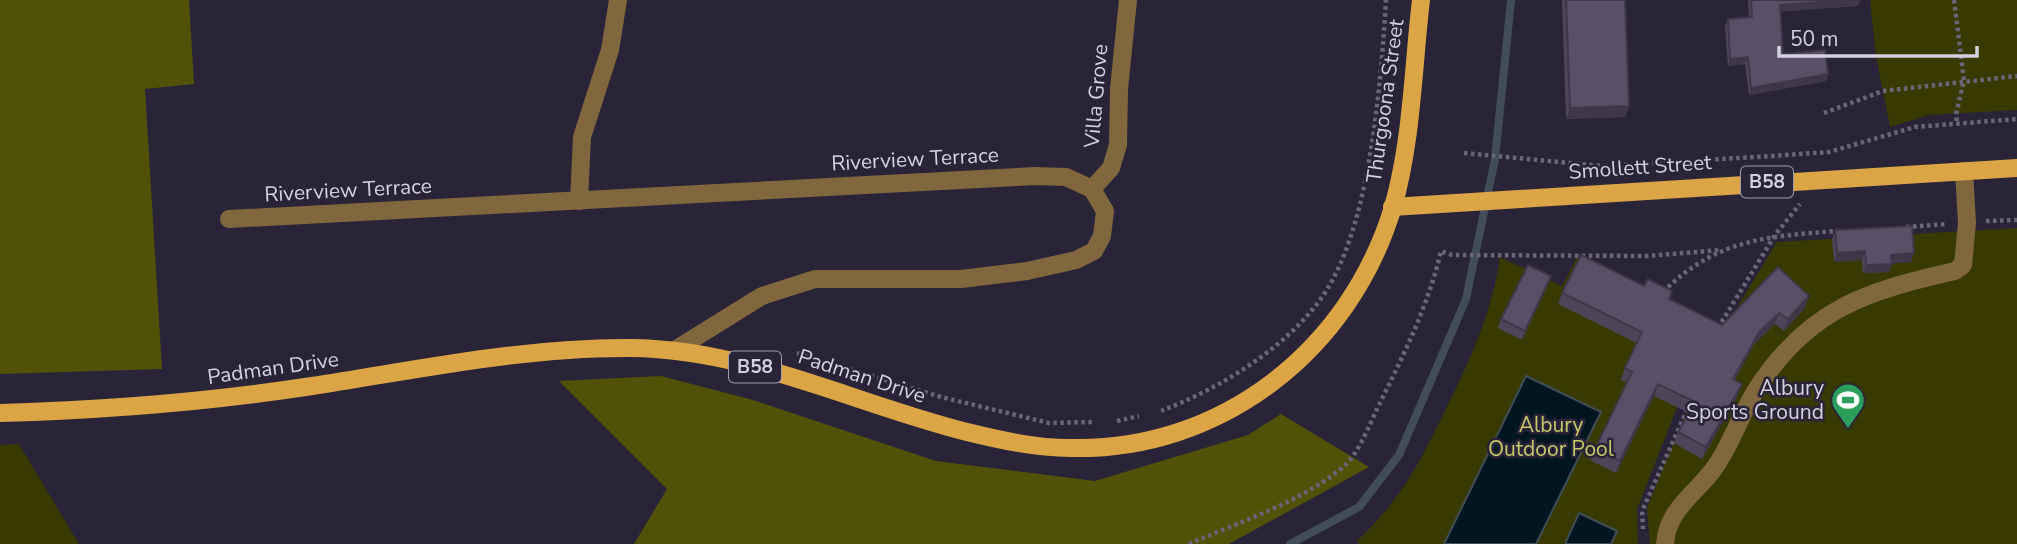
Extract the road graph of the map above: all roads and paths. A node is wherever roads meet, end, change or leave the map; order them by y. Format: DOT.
graph roads {
  1 [pos="618,0"];
  2 [pos="1128,0"];
  3 [pos="1386,0"];
  4 [pos="1421,0"];
  5 [pos="1954,0"];
  6 [pos="2017,76"];
  7 [pos="1964,80"];
  8 [pos="1824,113"];
  9 [pos="2017,119"];
  10 [pos="1957,123"];
  11 [pos="1465,153"];
  12 [pos="2017,168"];
  13 [pos="1964,171"];
  14 [pos="1819,179"];
  15 [pos="1092,189"];
  16 [pos="579,201"];
  17 [pos="1392,207"];
  18 [pos="229,219"];
  19 [pos="2017,220"];
  20 [pos="1967,223"];
  21 [pos="1898,227"];
  22 [pos="1844,231"];
  23 [pos="1775,235"];
  24 [pos="1721,250"];
  25 [pos="1658,297"];
  26 [pos="1716,332"];
  27 [pos="783,350"];
  28 [pos="675,351"];
  29 [pos="1690,401"];
  30 [pos="0,413"];
  31 [pos="1101,422"];
  32 [pos="1114,422"];
  33 [pos="1644,533"];
  34 [pos="1189,544"];
  35 [pos="1665,544"];
  1 -- 16 [label="street"];
  2 -- 15 [label="street, Villa Grove"];
  3 -- 32 [label="path"];
  4 -- 17 [label="main road, Thurgoona Street"];
  5 -- 7 [label="path"];
  6 -- 7 [label="path"];
  7 -- 8 [label="path"];
  7 -- 10 [label="path"];
  9 -- 10 [label="path"];
  10 -- 11 [label="path"];
  12 -- 13 [label="main road, Smollett Street / B58"];
  13 -- 14 [label="main road, Smollett Street / B58"];
  13 -- 20 [label="street"];
  14 -- 17 [label="main road, Smollett Street / B58"];
  14 -- 23 [label="path"];
  15 -- 16 [label="street, Riverview Terrace"];
  15 -- 28 [label="street"];
  16 -- 18 [label="street, Riverview Terrace"];
  17 -- 28 [label="main road, Padman Drive / B58"];
  19 -- 20 [label="path"];
  20 -- 21 [label="path"];
  20 -- 35 [label="street"];
  22 -- 23 [label="path"];
  23 -- 24 [label="path"];
  23 -- 26 [label="path"];
  24 -- 25 [label="path"];
  24 -- 34 [label="path"];
  27 -- 31 [label="path"];
  28 -- 30 [label="main road, Padman Drive / B58"];
  29 -- 33 [label="path"];
}
